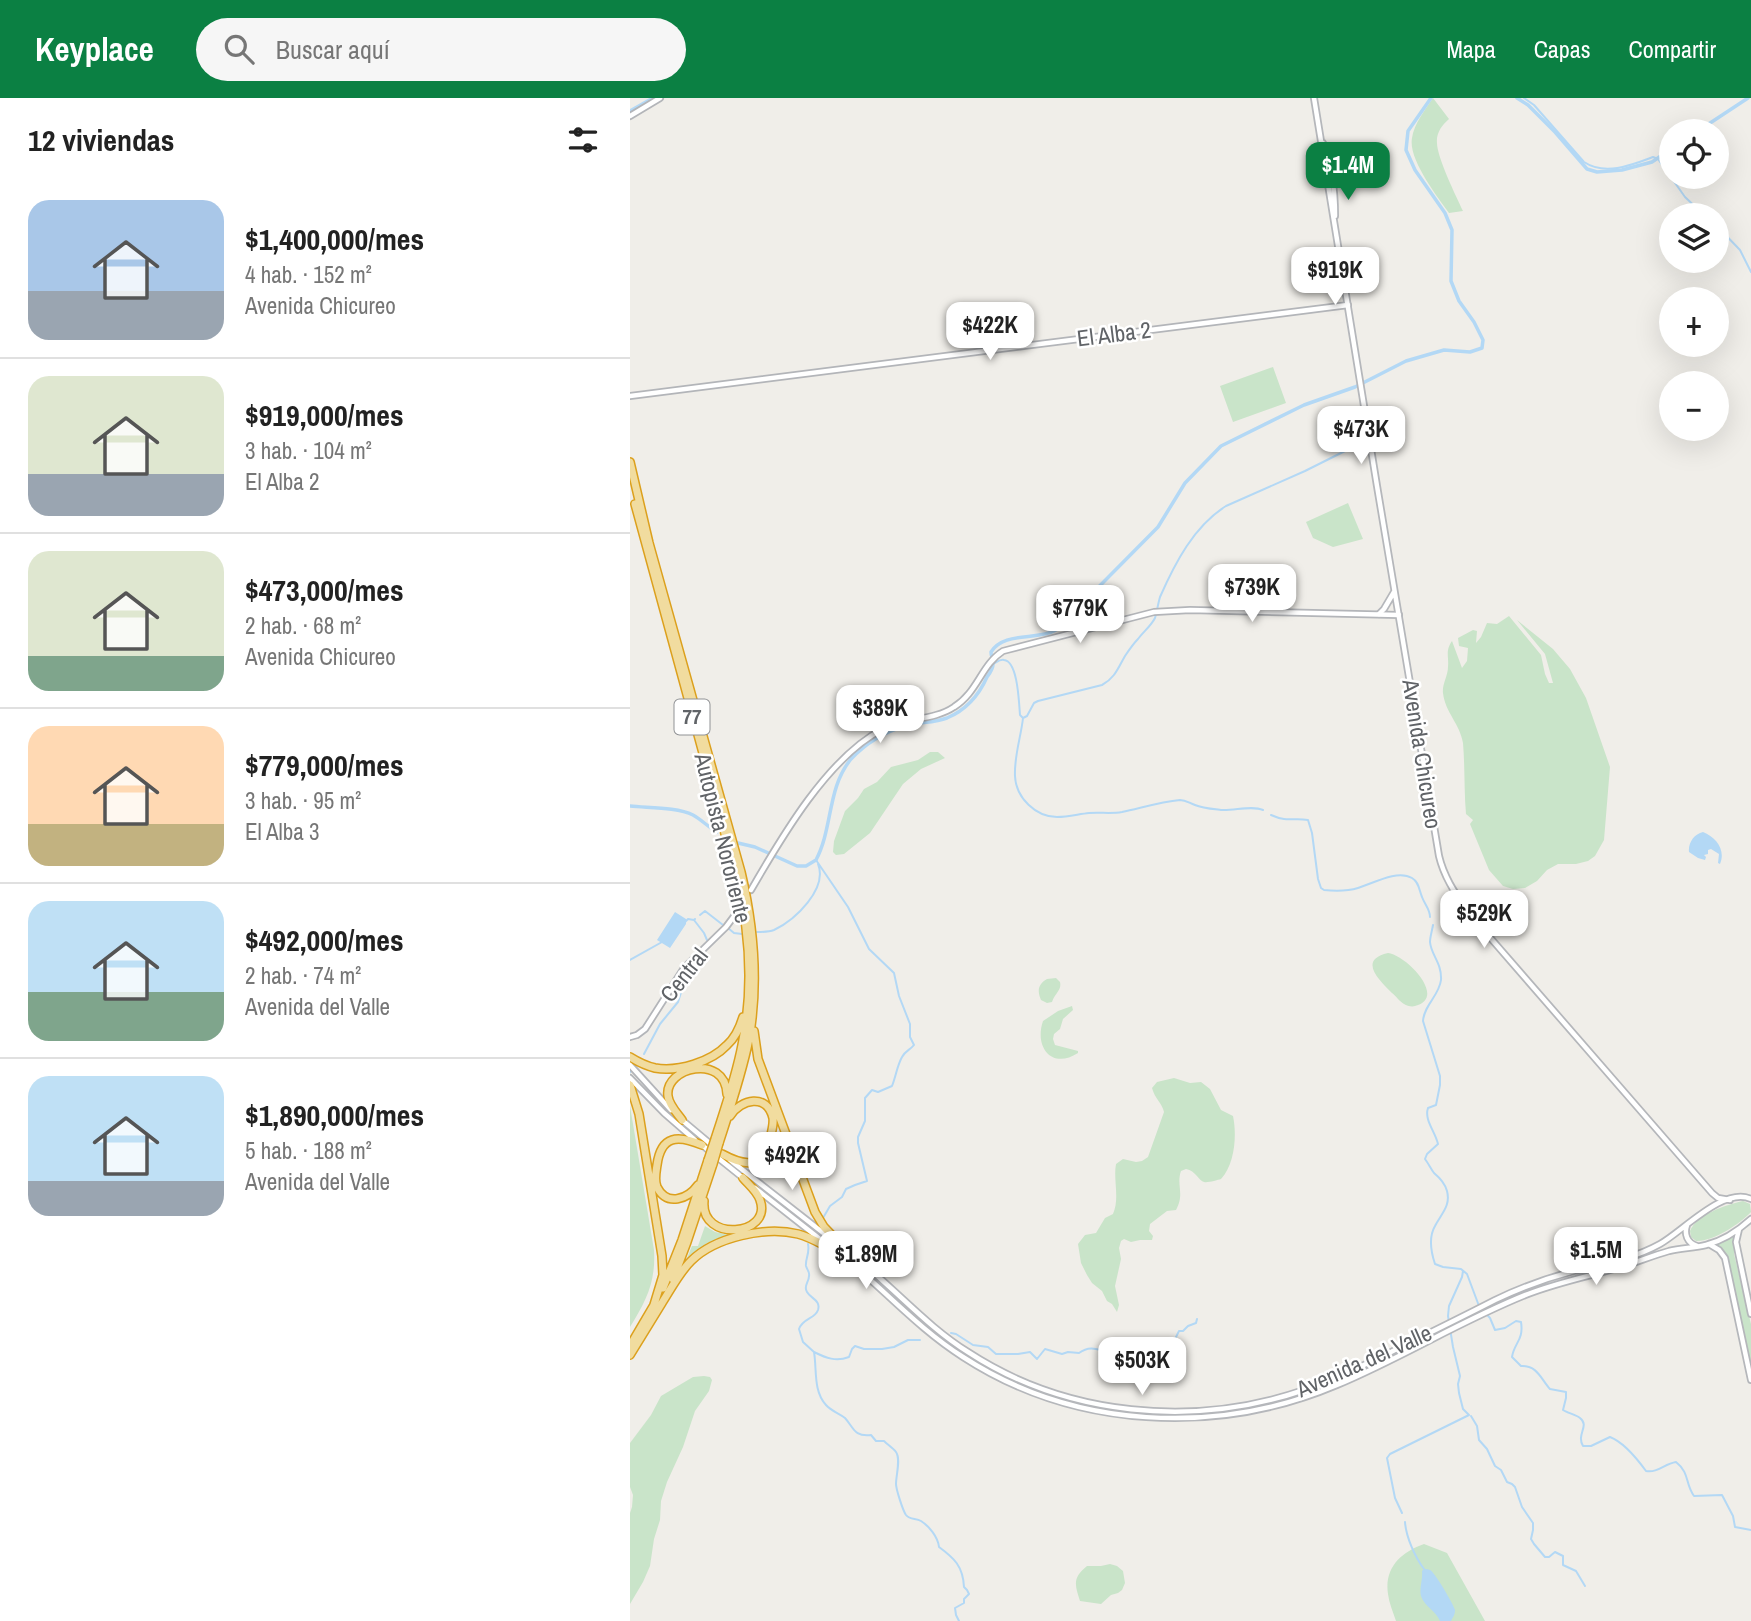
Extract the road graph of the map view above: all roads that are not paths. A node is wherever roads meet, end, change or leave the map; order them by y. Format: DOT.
graph roads {
  1 [pos="660,98"];
  2 [pos="1314,98"];
  3 [pos="630,116"];
  4 [pos="1348,304"];
  5 [pos="630,396"];
  6 [pos="630,462"];
  7 [pos="630,484"];
  8 [pos="1395,591"];
  9 [pos="1386,612"];
  10 [pos="1399,615"];
  11 [pos="751,890"];
  12 [pos="738,911"];
  13 [pos="749,996"];
  14 [pos="753,1011"];
  15 [pos="630,1037"];
  16 [pos="630,1057"];
  17 [pos="630,1065"];
  18 [pos="630,1078"];
  19 [pos="630,1085"];
  20 [pos="725,1108"];
  21 [pos="682,1120"];
  22 [pos="726,1122"];
  23 [pos="717,1141"];
  24 [pos="702,1145"];
  25 [pos="722,1154"];
  26 [pos="705,1178"];
  27 [pos="743,1178"];
  28 [pos="1709,1190"];
  29 [pos="1751,1193"];
  30 [pos="1743,1196"];
  31 [pos="1751,1199"];
  32 [pos="1730,1200"];
  33 [pos="1710,1208"];
  34 [pos="1751,1219"];
  35 [pos="1690,1222"];
  36 [pos="1739,1228"];
  37 [pos="1708,1244"];
  38 [pos="1697,1246"];
  39 [pos="842,1251"];
  40 [pos="656,1307"];
  41 [pos="1751,1314"];
  42 [pos="630,1346"];
  43 [pos="630,1355"];
  44 [pos="1750,1367"];
  45 [pos="1751,1380"];
  1 -- 3 [label="main road"];
  2 -- 4 [label="main road, Avenida Chicureo"];
  4 -- 5 [label="main road, El Alba 2"];
  4 -- 8 [label="main road, Avenida Chicureo"];
  6 -- 14 [label="highway, Autopista Nororiente / 77"];
  7 -- 13 [label="highway, Autopista Nororiente / 77"];
  8 -- 9 [label="main road"];
  8 -- 10 [label="main road, Avenida Chicureo"];
  9 -- 10 [label="main road"];
  9 -- 11 [label="main road"];
  10 -- 28 [label="main road, Avenida Chicureo"];
  12 -- 15 [label="main road, Central"];
  13 -- 16 [label="highway"];
  13 -- 20 [label="highway, Autopista Nororiente / 77"];
  14 -- 22 [label="highway, Autopista Nororiente / 77"];
  14 -- 39 [label="highway"];
  17 -- 21 [label="main road, Avenida del Valle"];
  18 -- 24 [label="main road, Avenida del Valle"];
  19 -- 40 [label="highway"];
  20 -- 21 [label="highway"];
  20 -- 23 [label="highway, Autopista Nororiente / 77"];
  21 -- 25 [label="main road, Avenida del Valle"];
  22 -- 23 [label="highway, Autopista Nororiente / 77"];
  22 -- 25 [label="highway"];
  23 -- 26 [label="highway, Autopista Nororiente / 77, bridge"];
  24 -- 26 [label="highway"];
  24 -- 27 [label="main road, Avenida del Valle"];
  25 -- 39 [label="main road, Avenida del Valle"];
  26 -- 27 [label="highway"];
  26 -- 40 [label="highway, Autopista Nororiente / 77"];
  27 -- 39 [label="main road, Avenida del Valle"];
  28 -- 32 [label="main road, Avenida Chicureo"];
  28 -- 33 [label="main road"];
  29 -- 30 [label="main road"];
  30 -- 31 [label="main road"];
  30 -- 32 [label="main road, Avenida del Valle"];
  32 -- 33 [label="main road, Avenida del Valle"];
  33 -- 35 [label="main road, Avenida del Valle"];
  34 -- 36 [label="main road, Avenida del Valle"];
  35 -- 38 [label="main road"];
  35 -- 39 [label="main road, Avenida del Valle"];
  36 -- 37 [label="main road, Avenida del Valle"];
  36 -- 41 [label="main road"];
  37 -- 38 [label="main road, Avenida del Valle"];
  37 -- 44 [label="main road"];
  38 -- 39 [label="main road, Avenida del Valle"];
  39 -- 40 [label="highway"];
  40 -- 42 [label="highway, Autopista Nororiente / 77"];
  40 -- 43 [label="highway, Autopista Nororiente / 77"];
  44 -- 45 [label="main road"];
}
